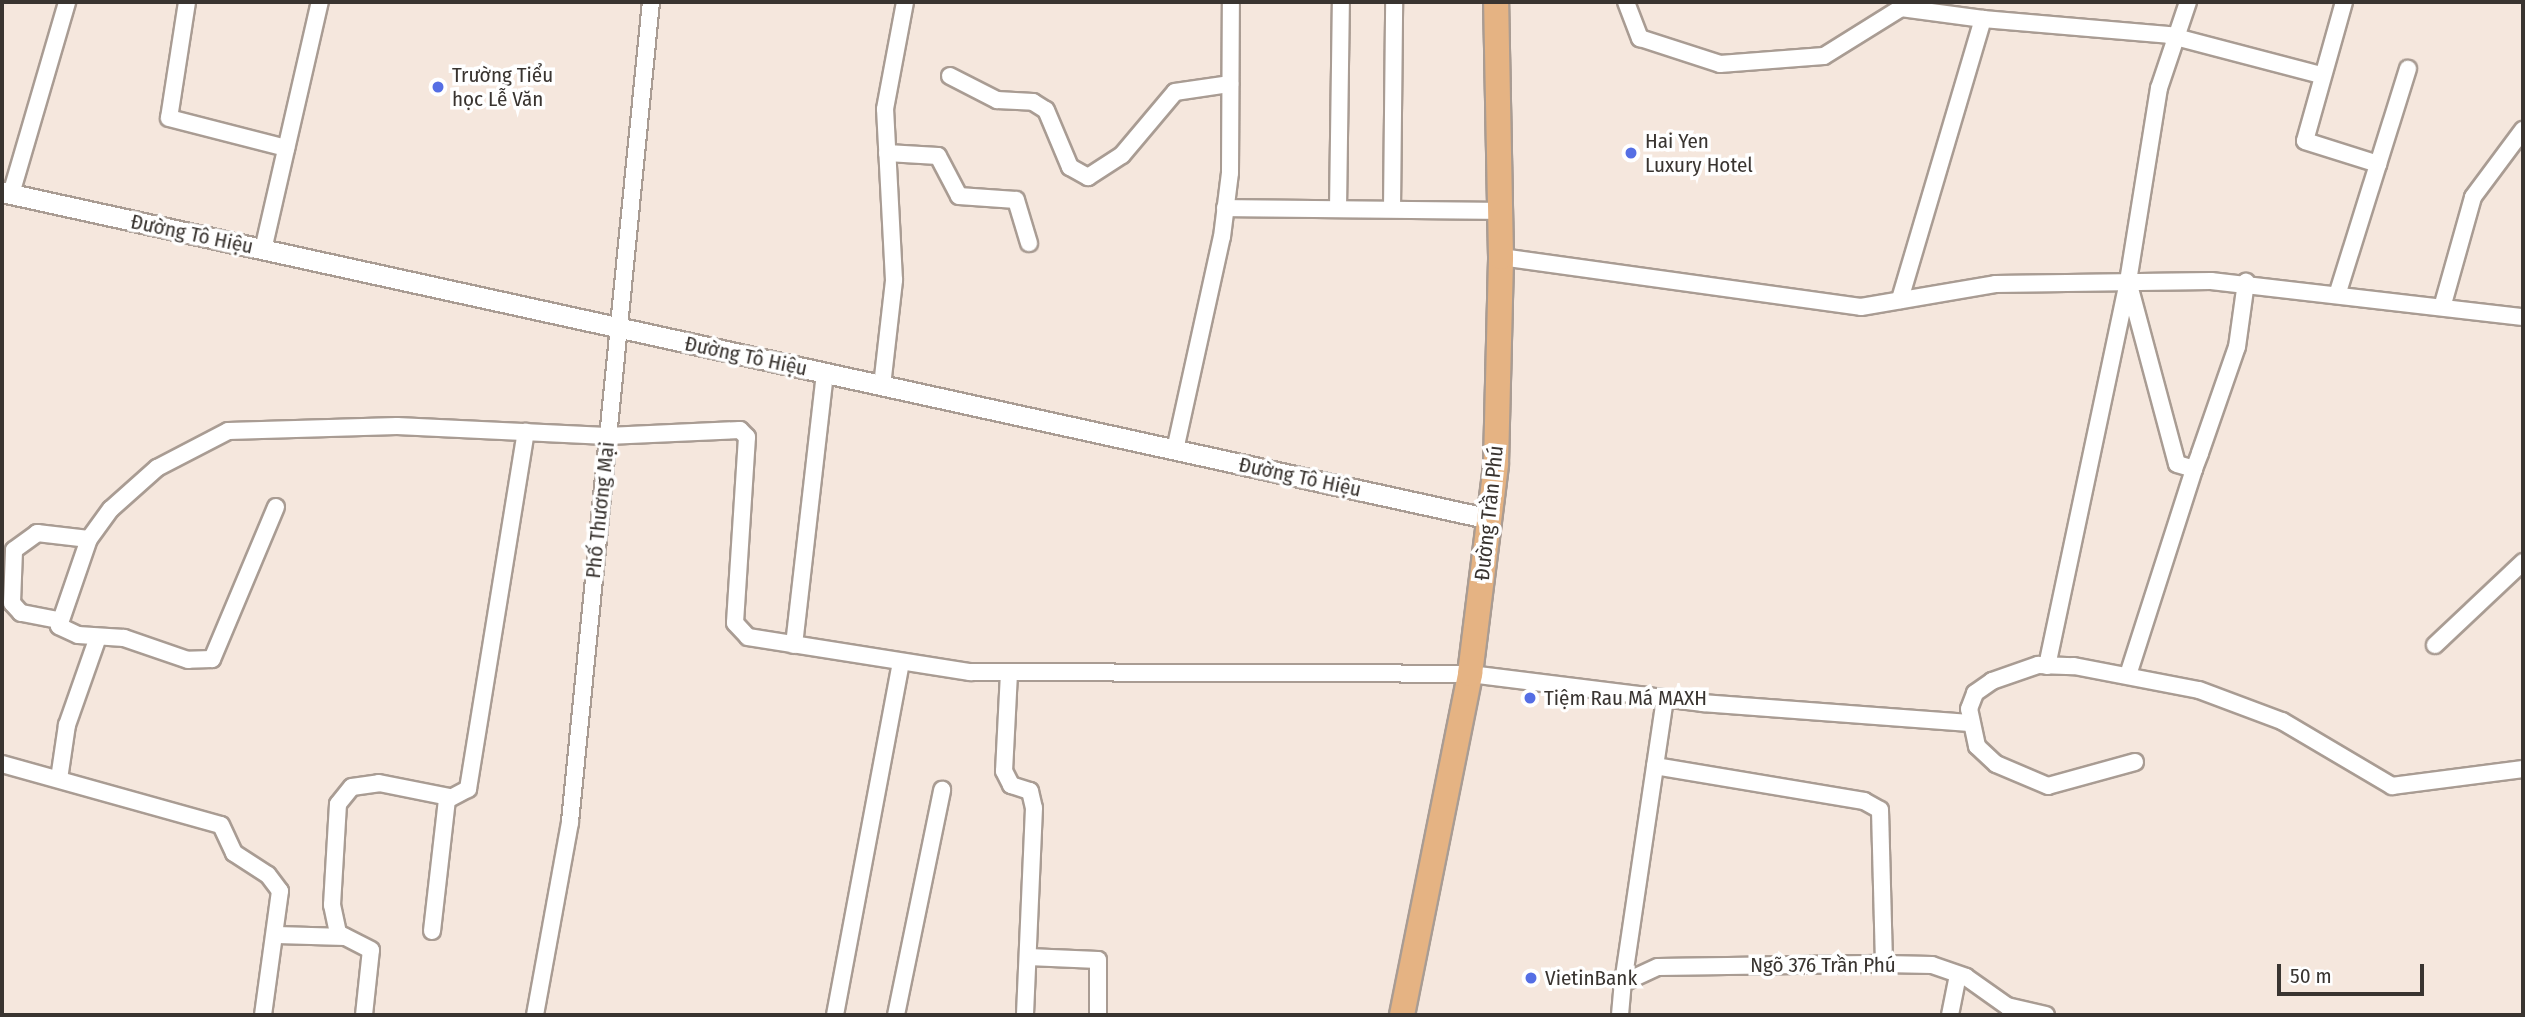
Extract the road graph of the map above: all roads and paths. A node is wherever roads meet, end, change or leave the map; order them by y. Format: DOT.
graph roads {
  1 [pos="67,2"];
  2 [pos="187,2"];
  3 [pos="320,2"];
  4 [pos="651,2"];
  5 [pos="905,2"];
  6 [pos="1231,2"];
  7 [pos="1341,2"];
  8 [pos="1394,2"];
  9 [pos="1496,2"];
  10 [pos="1626,2"];
  11 [pos="2188,2"];
  12 [pos="2344,2"];
  13 [pos="1983,19"];
  14 [pos="2174,36"];
  15 [pos="2408,69"];
  16 [pos="2321,75"];
  17 [pos="950,76"];
  18 [pos="1230,84"];
  19 [pos="2523,130"];
  20 [pos="286,148"];
  21 [pos="887,153"];
  22 [pos="2378,164"];
  23 [pos="6,193"];
  24 [pos="1225,208"];
  25 [pos="1338,209"];
  26 [pos="1392,209"];
  27 [pos="1500,211"];
  28 [pos="1029,243"];
  29 [pos="262,250"];
  30 [pos="1501,257"];
  31 [pos="2128,281"];
  32 [pos="2246,282"];
  33 [pos="2338,292"];
  34 [pos="1900,300"];
  35 [pos="2442,304"];
  36 [pos="2523,317"];
  37 [pos="620,329"];
  38 [pos="825,373"];
  39 [pos="882,386"];
  40 [pos="526,432"];
  41 [pos="607,436"];
  42 [pos="1175,450"];
  43 [pos="2194,469"];
  44 [pos="276,507"];
  45 [pos="1490,519"];
  46 [pos="89,539"];
  47 [pos="2523,562"];
  48 [pos="58,620"];
  49 [pos="98,637"];
  50 [pos="794,645"];
  51 [pos="2435,645"];
  52 [pos="901,664"];
  53 [pos="2048,666"];
  54 [pos="1009,673"];
  55 [pos="1469,674"];
  56 [pos="2129,675"];
  57 [pos="1665,699"];
  58 [pos="1968,723"];
  59 [pos="2135,762"];
  60 [pos="2,764"];
  61 [pos="1655,766"];
  62 [pos="2523,769"];
  63 [pos="59,779"];
  64 [pos="942,790"];
  65 [pos="449,797"];
  66 [pos="432,931"];
  67 [pos="277,935"];
  68 [pos="345,937"];
  69 [pos="1028,957"];
  70 [pos="1884,964"];
  71 [pos="1958,975"];
  72 [pos="1623,984"];
  73 [pos="2008,1010"];
  74 [pos="263,1015"];
  75 [pos="364,1015"];
  76 [pos="535,1015"];
  77 [pos="835,1015"];
  78 [pos="896,1015"];
  79 [pos="1025,1015"];
  80 [pos="1098,1015"];
  81 [pos="1402,1015"];
  82 [pos="1620,1015"];
  83 [pos="1950,1015"];
  84 [pos="2046,1015"];
  1 -- 23 [label="street"];
  2 -- 20 [label="street"];
  3 -- 20 [label="street"];
  4 -- 37 [label="street, Phố Thương Mại"];
  5 -- 21 [label="street"];
  6 -- 18 [label="street"];
  7 -- 25 [label="street"];
  8 -- 26 [label="street"];
  9 -- 27 [label="main road, Đường Trần Phú"];
  10 -- 13 [label="street"];
  11 -- 14 [label="street"];
  12 -- 16 [label="street"];
  13 -- 14 [label="street"];
  13 -- 34 [label="street"];
  14 -- 16 [label="street"];
  14 -- 31 [label="street"];
  15 -- 22 [label="street"];
  16 -- 22 [label="street"];
  17 -- 18 [label="street"];
  18 -- 24 [label="street"];
  19 -- 35 [label="street"];
  20 -- 29 [label="street"];
  21 -- 28 [label="street"];
  21 -- 39 [label="street"];
  22 -- 33 [label="street"];
  23 -- 29 [label="street, Đường Tô Hiệu"];
  24 -- 25 [label="street"];
  24 -- 42 [label="street"];
  25 -- 26 [label="street"];
  26 -- 27 [label="street"];
  27 -- 30 [label="main road, Đường Trần Phú"];
  29 -- 37 [label="street, Đường Tô Hiệu"];
  30 -- 34 [label="street"];
  30 -- 45 [label="main road, Đường Trần Phú"];
  31 -- 32 [label="street"];
  31 -- 34 [label="street"];
  31 -- 43 [label="street"];
  31 -- 53 [label="street"];
  32 -- 33 [label="street"];
  32 -- 43 [label="street"];
  33 -- 35 [label="street"];
  35 -- 36 [label="street"];
  37 -- 38 [label="street, Đường Tô Hiệu"];
  37 -- 41 [label="street, Phố Thương Mại"];
  38 -- 39 [label="street, Đường Tô Hiệu"];
  38 -- 50 [label="street"];
  39 -- 42 [label="street, Đường Tô Hiệu"];
  40 -- 41 [label="street"];
  40 -- 46 [label="street"];
  40 -- 65 [label="street"];
  41 -- 50 [label="street"];
  41 -- 76 [label="street, Phố Thương Mại"];
  42 -- 45 [label="street, Đường Tô Hiệu"];
  43 -- 56 [label="street"];
  44 -- 49 [label="street"];
  45 -- 55 [label="main road, Đường Trần Phú"];
  46 -- 48 [label="street"];
  46 -- 48 [label="street"];
  47 -- 51 [label="street"];
  48 -- 49 [label="street"];
  49 -- 63 [label="street"];
  50 -- 52 [label="street"];
  52 -- 54 [label="street"];
  52 -- 77 [label="street"];
  53 -- 56 [label="street"];
  53 -- 58 [label="street"];
  54 -- 55 [label="street"];
  54 -- 69 [label="street"];
  55 -- 57 [label="street"];
  55 -- 81 [label="main road, Đường Trần Phú"];
  56 -- 62 [label="street"];
  57 -- 58 [label="street"];
  57 -- 61 [label="street"];
  58 -- 59 [label="street"];
  60 -- 63 [label="street"];
  61 -- 70 [label="street"];
  61 -- 72 [label="street"];
  63 -- 67 [label="street"];
  64 -- 78 [label="street"];
  65 -- 66 [label="street"];
  65 -- 68 [label="street"];
  67 -- 68 [label="street"];
  67 -- 74 [label="street"];
  68 -- 75 [label="street"];
  69 -- 79 [label="street"];
  69 -- 80 [label="street"];
  70 -- 71 [label="street, Ngõ 376 Trần Phú"];
  70 -- 72 [label="street, Ngõ 376 Trần Phú"];
  71 -- 73 [label="street, Ngõ 376 Trần Phú"];
  71 -- 83 [label="street"];
  72 -- 82 [label="street"];
  73 -- 84 [label="street, Ngõ 376 Trần Phú"];
}
